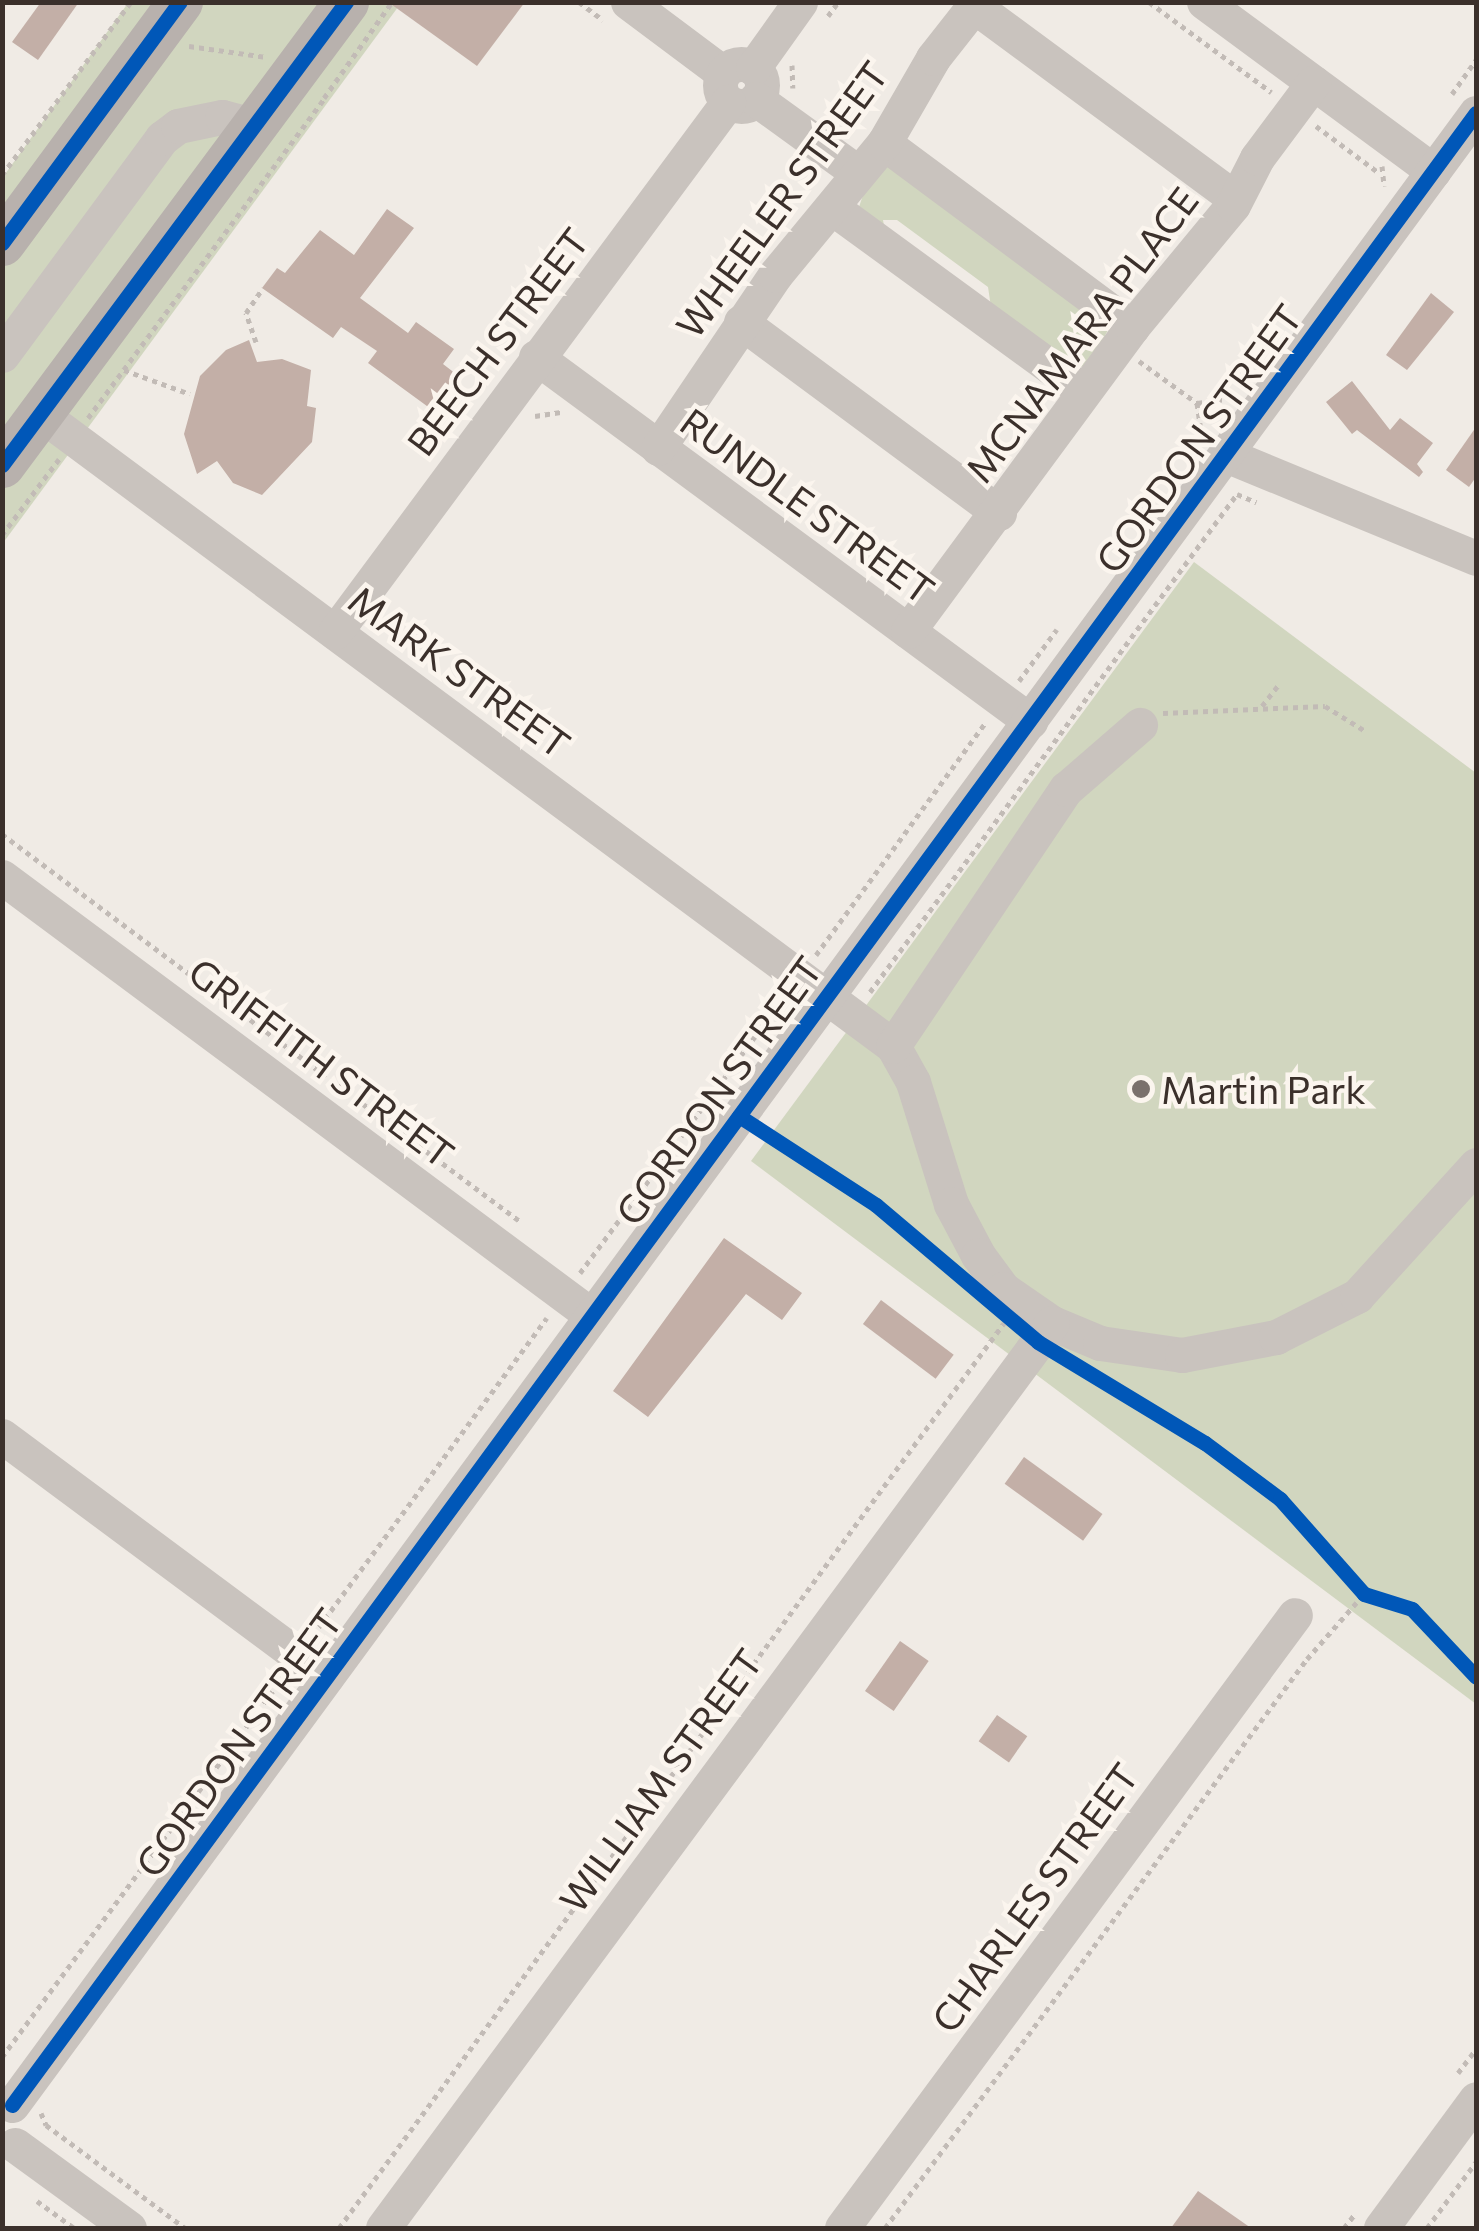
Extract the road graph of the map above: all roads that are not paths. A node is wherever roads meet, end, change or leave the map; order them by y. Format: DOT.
graph roads {
  1 [pos="180,2"];
  2 [pos="346,2"];
  3 [pos="628,2"];
  4 [pos="1204,2"];
  5 [pos="975,4"];
  6 [pos="813,10"];
  7 [pos="754,90"];
  8 [pos="1303,96"];
  9 [pos="1460,110"];
  10 [pos="252,125"];
  11 [pos="884,143"];
  12 [pos="1434,171"];
  13 [pos="858,172"];
  14 [pos="1236,199"];
  15 [pos="834,209"];
  16 [pos="2,243"];
  17 [pos="740,322"];
  18 [pos="1125,336"];
  19 [pos="2,355"];
  20 [pos="536,357"];
  21 [pos="1084,391"];
  22 [pos="58,438"];
  23 [pos="1214,444"];
  24 [pos="658,448"];
  25 [pos="2,465"];
  26 [pos="999,513"];
  27 [pos="1476,558"];
  28 [pos="908,631"];
  29 [pos="335,632"];
  30 [pos="1007,715"];
  31 [pos="1140,726"];
  32 [pos="2,876"];
  33 [pos="795,989"];
  34 [pos="894,1046"];
  35 [pos="1476,1165"];
  36 [pos="579,1293"];
  37 [pos="1045,1332"];
  38 [pos="2,1436"];
  39 [pos="1296,1615"];
  40 [pos="301,1672"];
  41 [pos="1476,2099"];
  42 [pos="11,2100"];
  43 [pos="8,2149"];
  44 [pos="130,2228"];
  45 [pos="383,2228"];
  46 [pos="842,2228"];
  47 [pos="1382,2228"];
  1 -- 16 [label="main road"];
  2 -- 10 [label="main road"];
  3 -- 7 [label="street"];
  4 -- 8 [label="street"];
  5 -- 11 [label="street, WHEELER STREET"];
  5 -- 14 [label="street"];
  6 -- 7 [label="street, BEECH STREET"];
  7 -- 13 [label="street"];
  7 -- 20 [label="street, BEECH STREET"];
  8 -- 12 [label="street"];
  8 -- 14 [label="street, MCNAMARA PLACE"];
  9 -- 12 [label="street, GORDON STREET"];
  10 -- 19 [label="street"];
  10 -- 22 [label="main road"];
  11 -- 13 [label="street, WHEELER STREET"];
  11 -- 18 [label="street"];
  12 -- 23 [label="street, GORDON STREET"];
  13 -- 15 [label="street, WHEELER STREET"];
  14 -- 18 [label="street, MCNAMARA PLACE"];
  15 -- 17 [label="street, WHEELER STREET"];
  15 -- 21 [label="street"];
  17 -- 24 [label="street, WHEELER STREET"];
  17 -- 26 [label="street"];
  18 -- 21 [label="street, MCNAMARA PLACE"];
  20 -- 24 [label="street, RUNDLE STREET"];
  20 -- 29 [label="street, BEECH STREET"];
  21 -- 26 [label="street, MCNAMARA PLACE"];
  22 -- 25 [label="main road"];
  22 -- 29 [label="street, MARK STREET"];
  23 -- 27 [label="street"];
  23 -- 30 [label="street, GORDON STREET"];
  24 -- 28 [label="street, RUNDLE STREET"];
  26 -- 28 [label="street, MCNAMARA PLACE"];
  28 -- 30 [label="street, RUNDLE STREET"];
  29 -- 33 [label="street, MARK STREET"];
  30 -- 33 [label="street, GORDON STREET"];
  31 -- 34 [label="street"];
  32 -- 36 [label="street, GRIFFITH STREET"];
  33 -- 34 [label="street, MARK STREET"];
  33 -- 36 [label="street, GORDON STREET"];
  34 -- 37 [label="street"];
  35 -- 37 [label="street"];
  36 -- 40 [label="street, GORDON STREET"];
  37 -- 45 [label="street, WILLIAM STREET"];
  38 -- 40 [label="street"];
  39 -- 46 [label="street, CHARLES STREET"];
  40 -- 42 [label="street, GORDON STREET"];
  41 -- 47 [label="street"];
  42 -- 43 [label="street"];
  43 -- 44 [label="street"];
}
